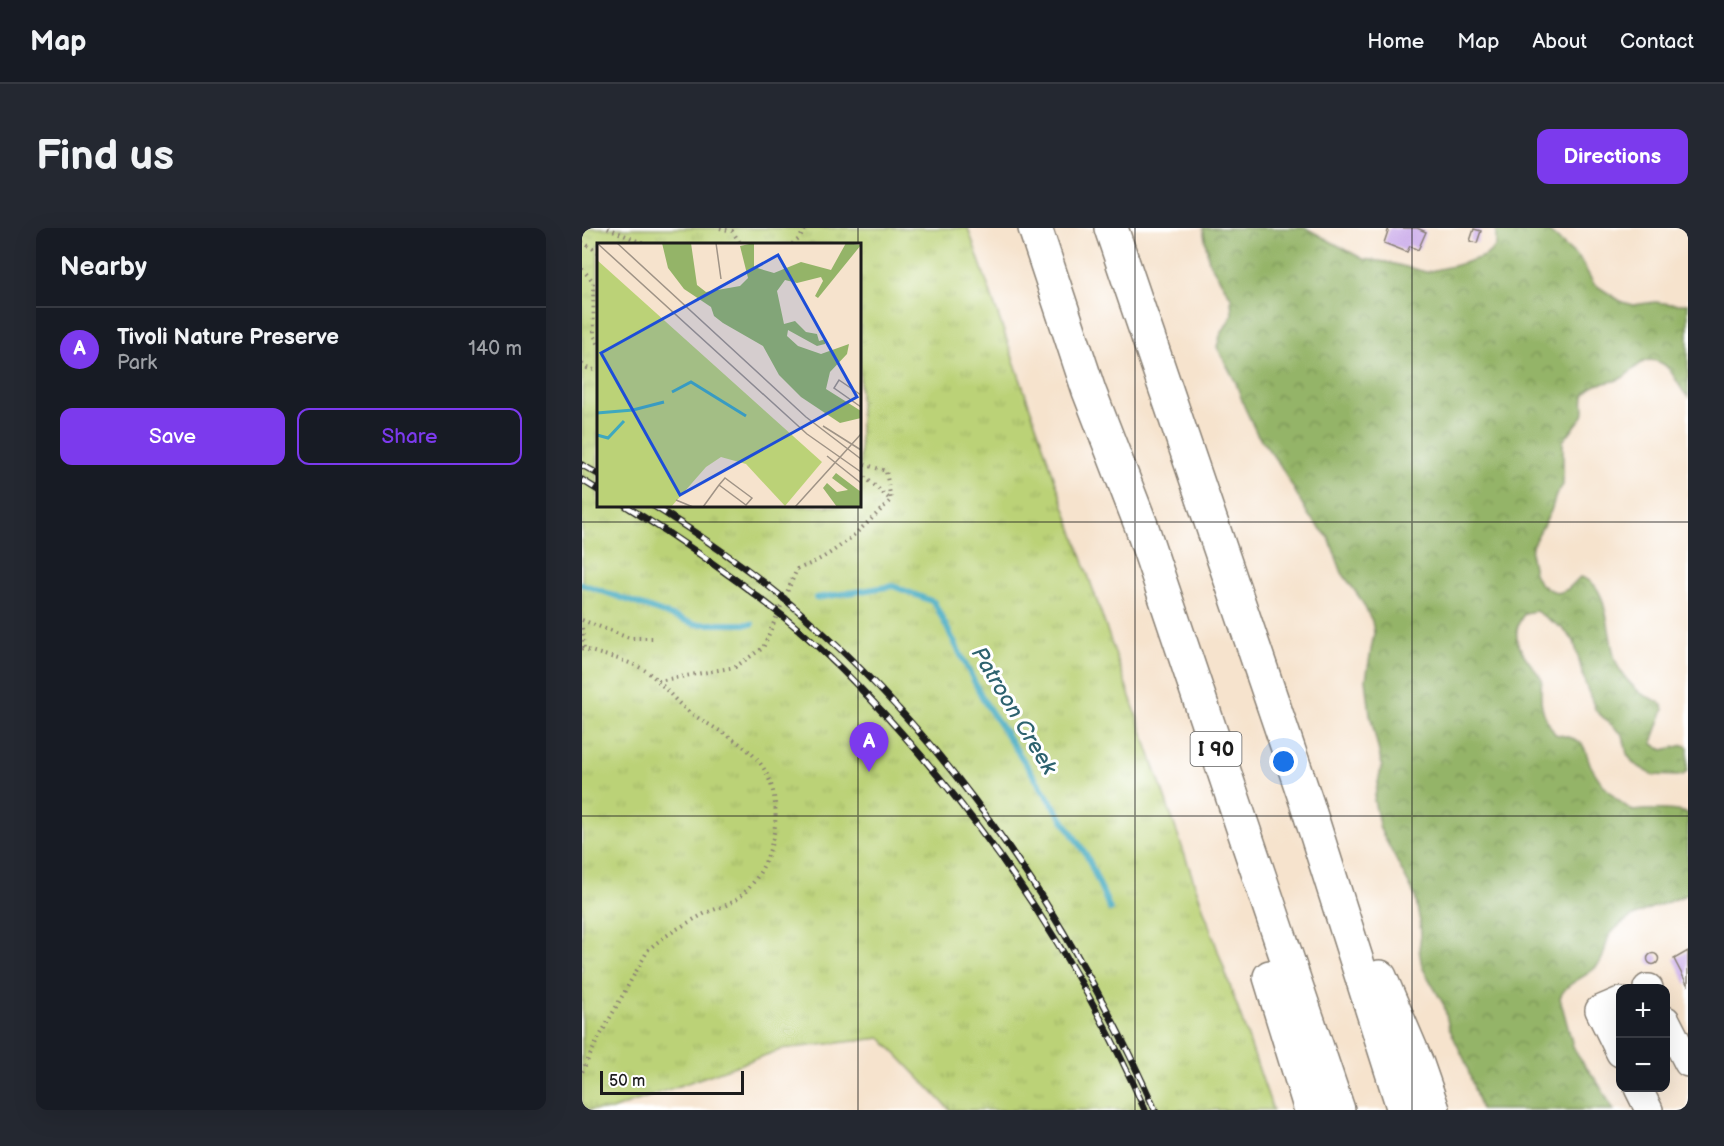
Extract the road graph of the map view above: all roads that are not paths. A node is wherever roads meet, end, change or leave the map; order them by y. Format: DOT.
graph roads {
  1 [pos="1035,228"];
  2 [pos="1111,228"];
  3 [pos="1089,391"];
  4 [pos="1307,804"];
  5 [pos="1616,1003"];
  6 [pos="1670,1029"];
  7 [pos="1616,1045"];
  8 [pos="1688,1062"];
  9 [pos="1640,1092"];
  10 [pos="1311,1110"];
  11 [pos="1338,1110"];
  12 [pos="1404,1110"];
  13 [pos="1434,1110"];
  14 [pos="1649,1110"];
  1 -- 3 [label="highway, I 90"];
  2 -- 4 [label="highway"];
  3 -- 10 [label="highway"];
  3 -- 11 [label="highway, I 90"];
  4 -- 12 [label="highway"];
  4 -- 13 [label="highway"];
  5 -- 7 [label="lane"];
  6 -- 8 [label="lane"];
  9 -- 14 [label="lane"];
}
